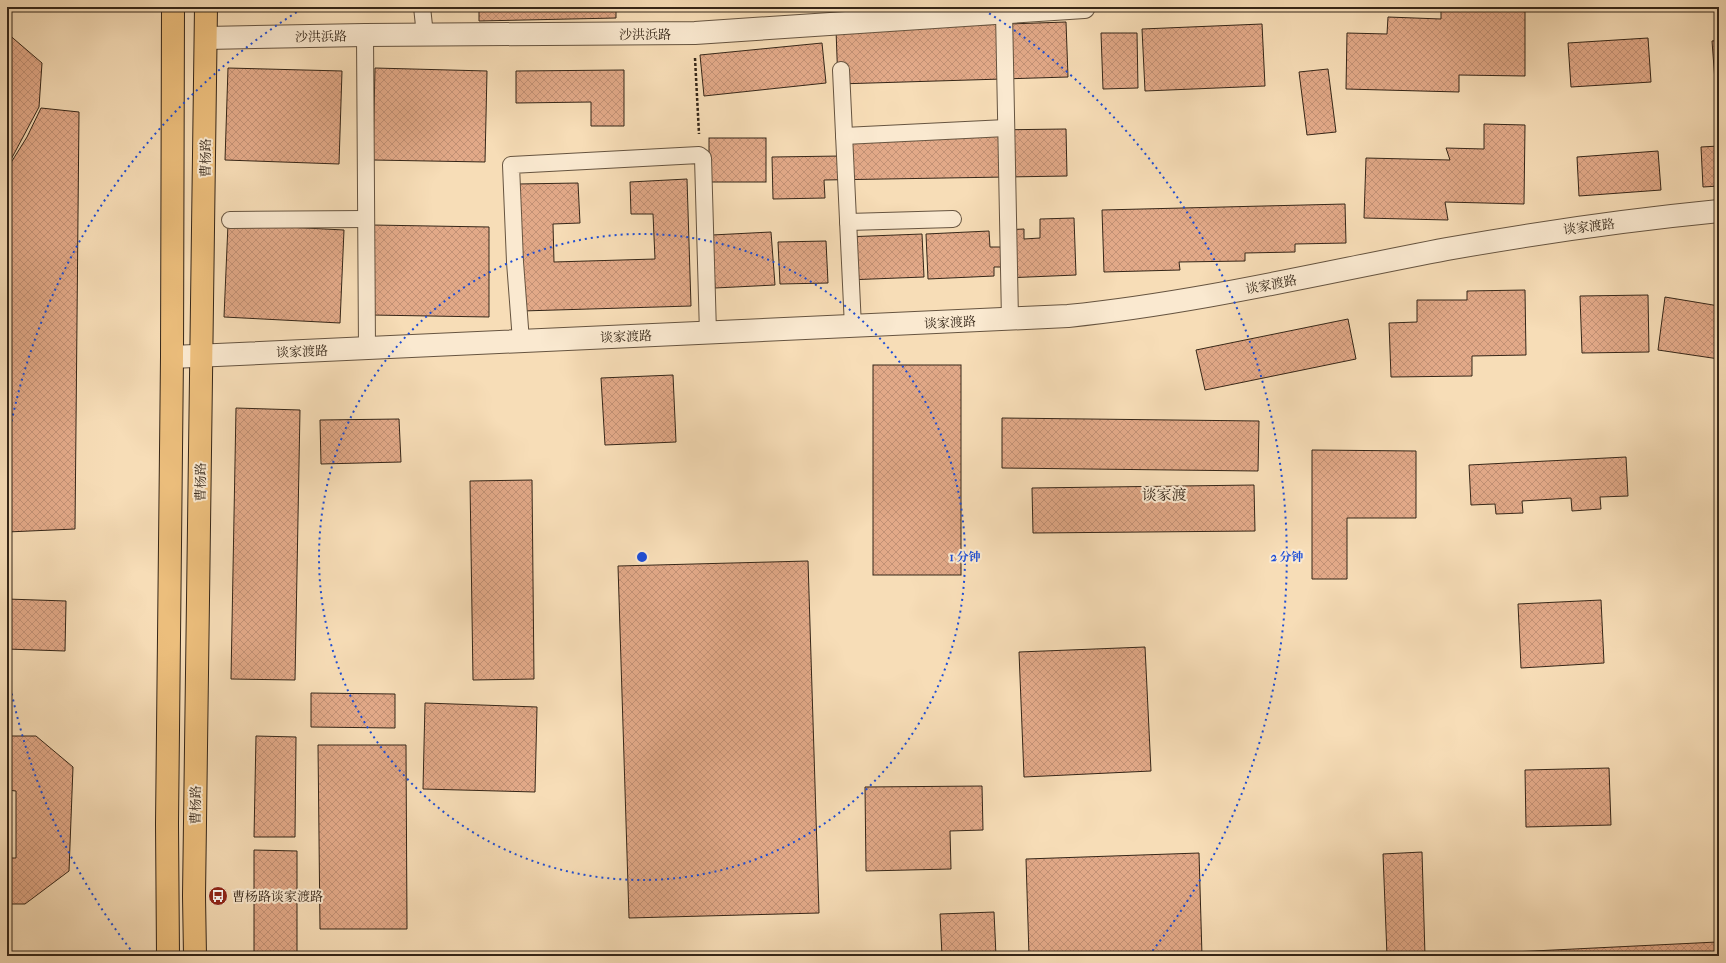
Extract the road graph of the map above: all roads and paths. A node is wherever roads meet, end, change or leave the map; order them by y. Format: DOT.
graph roads {
  1 [pos="173,7"];
  2 [pos="206,7"];
  3 [pos="422,7"];
  4 [pos="1084,7"];
  5 [pos="960,11"];
  6 [pos="1004,12"];
  7 [pos="695,33"];
  8 [pos="365,35"];
  9 [pos="425,35"];
  10 [pos="206,38"];
  11 [pos="841,70"];
  12 [pos="1006,128"];
  13 [pos="844,136"];
  14 [pos="699,155"];
  15 [pos="1719,212"];
  16 [pos="366,219"];
  17 [pos="953,219"];
  18 [pos="230,220"];
  19 [pos="848,222"];
  20 [pos="1010,320"];
  21 [pos="852,327"];
  22 [pos="708,333"];
  23 [pos="521,341"];
  24 [pos="367,348"];
  25 [pos="202,355"];
  26 [pos="172,357"];
  27 [pos="168,956"];
  28 [pos="195,956"];
  1 -- 26 [label="main road"];
  2 -- 10 [label="main road, 曹杨路"];
  3 -- 9 [label="lane"];
  4 -- 6 [label="street, 沙洪浜路"];
  5 -- 6 [label="street, 沙洪浜路"];
  5 -- 7 [label="street, 沙洪浜路"];
  6 -- 12 [label="lane"];
  7 -- 9 [label="street, 沙洪浜路"];
  7 -- 14 [label="path"];
  8 -- 9 [label="street, 沙洪浜路"];
  8 -- 10 [label="street, 沙洪浜路"];
  8 -- 16 [label="lane"];
  10 -- 25 [label="main road, 曹杨路"];
  11 -- 13 [label="lane"];
  12 -- 13 [label="lane"];
  12 -- 20 [label="lane"];
  13 -- 19 [label="lane"];
  14 -- 22 [label="lane"];
  14 -- 23 [label="lane"];
  15 -- 20 [label="street, 谈家渡路"];
  16 -- 18 [label="lane"];
  16 -- 24 [label="lane"];
  17 -- 19 [label="lane"];
  19 -- 21 [label="lane"];
  20 -- 21 [label="street, 谈家渡路"];
  21 -- 22 [label="street, 谈家渡路"];
  22 -- 23 [label="street, 谈家渡路"];
  23 -- 24 [label="street, 谈家渡路"];
  24 -- 25 [label="street, 谈家渡路"];
  25 -- 26 [label="street, 谈家渡路"];
  25 -- 28 [label="main road, 曹杨路"];
  26 -- 27 [label="main road"];
}
